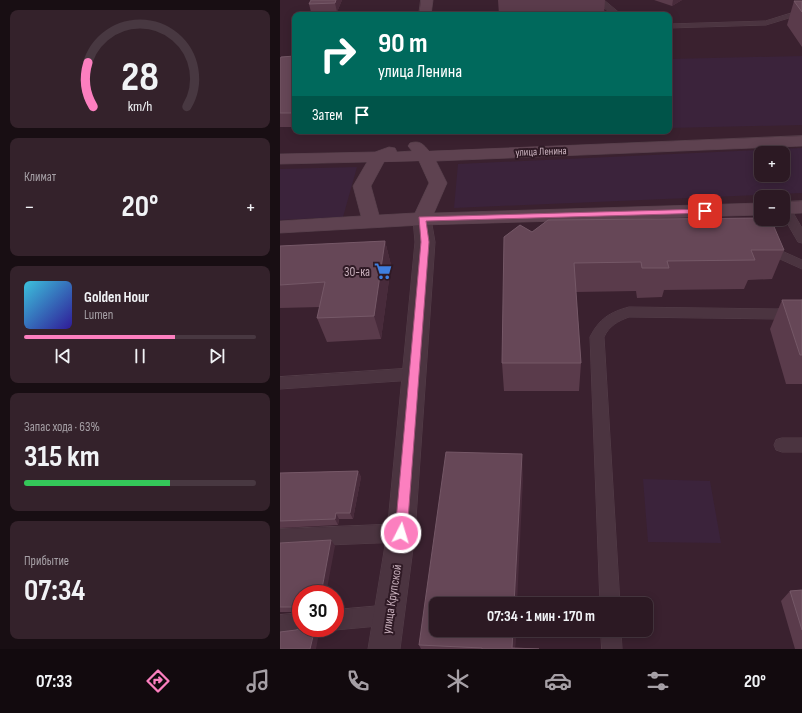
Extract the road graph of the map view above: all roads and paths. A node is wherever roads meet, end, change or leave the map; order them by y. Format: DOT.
graph roads {
  1 [pos="427,0"];
  2 [pos="599,0"];
  3 [pos="425,12"];
  4 [pos="614,12"];
  5 [pos="802,12"];
  6 [pos="672,26"];
  7 [pos="412,136"];
  8 [pos="802,141"];
  9 [pos="426,156"];
  10 [pos="378,157"];
  11 [pos="280,159"];
  12 [pos="802,207"];
  13 [pos="754,208"];
  14 [pos="790,208"];
  15 [pos="690,212"];
  16 [pos="422,219"];
  17 [pos="790,219"];
  18 [pos="372,222"];
  19 [pos="711,222"];
  20 [pos="280,227"];
  21 [pos="802,239"];
  22 [pos="754,242"];
  23 [pos="802,265"];
  24 [pos="802,305"];
  25 [pos="414,374"];
  26 [pos="280,383"];
  27 [pos="782,445"];
  28 [pos="802,445"];
  29 [pos="401,533"];
  30 [pos="280,538"];
  31 [pos="610,597"];
  32 [pos="389,615"];
  33 [pos="344,619"];
  34 [pos="292,624"];
  35 [pos="280,625"];
  36 [pos="611,637"];
  37 [pos="384,649"];
  38 [pos="612,649"];
  1 -- 3 [label="main road"];
  2 -- 4 [label="lane"];
  5 -- 6 [label="lane"];
  7 -- 9 [label="main road"];
  7 -- 10 [label="main road"];
  8 -- 9 [label="main road, улица Ленина"];
  9 -- 10 [label="main road, улица Ленина"];
  9 -- 16 [label="main road"];
  10 -- 11 [label="main road, улица Ленина"];
  10 -- 18 [label="main road"];
  12 -- 14 [label="main road"];
  13 -- 15 [label="main road"];
  15 -- 16 [label="main road"];
  15 -- 19 [label="lane"];
  16 -- 18 [label="main road"];
  16 -- 25 [label="street, улица Крупской"];
  17 -- 21 [label="lane"];
  18 -- 20 [label="main road"];
  22 -- 23 [label="lane"];
  24 -- 31 [label="lane"];
  25 -- 26 [label="lane"];
  25 -- 29 [label="street, улица Крупской"];
  27 -- 28 [label="lane"];
  29 -- 30 [label="lane"];
  29 -- 32 [label="street, улица Крупской"];
  32 -- 33 [label="lane"];
  32 -- 37 [label="street, улица Крупской"];
  34 -- 35 [label="lane"];
  36 -- 38 [label="lane"];
}
